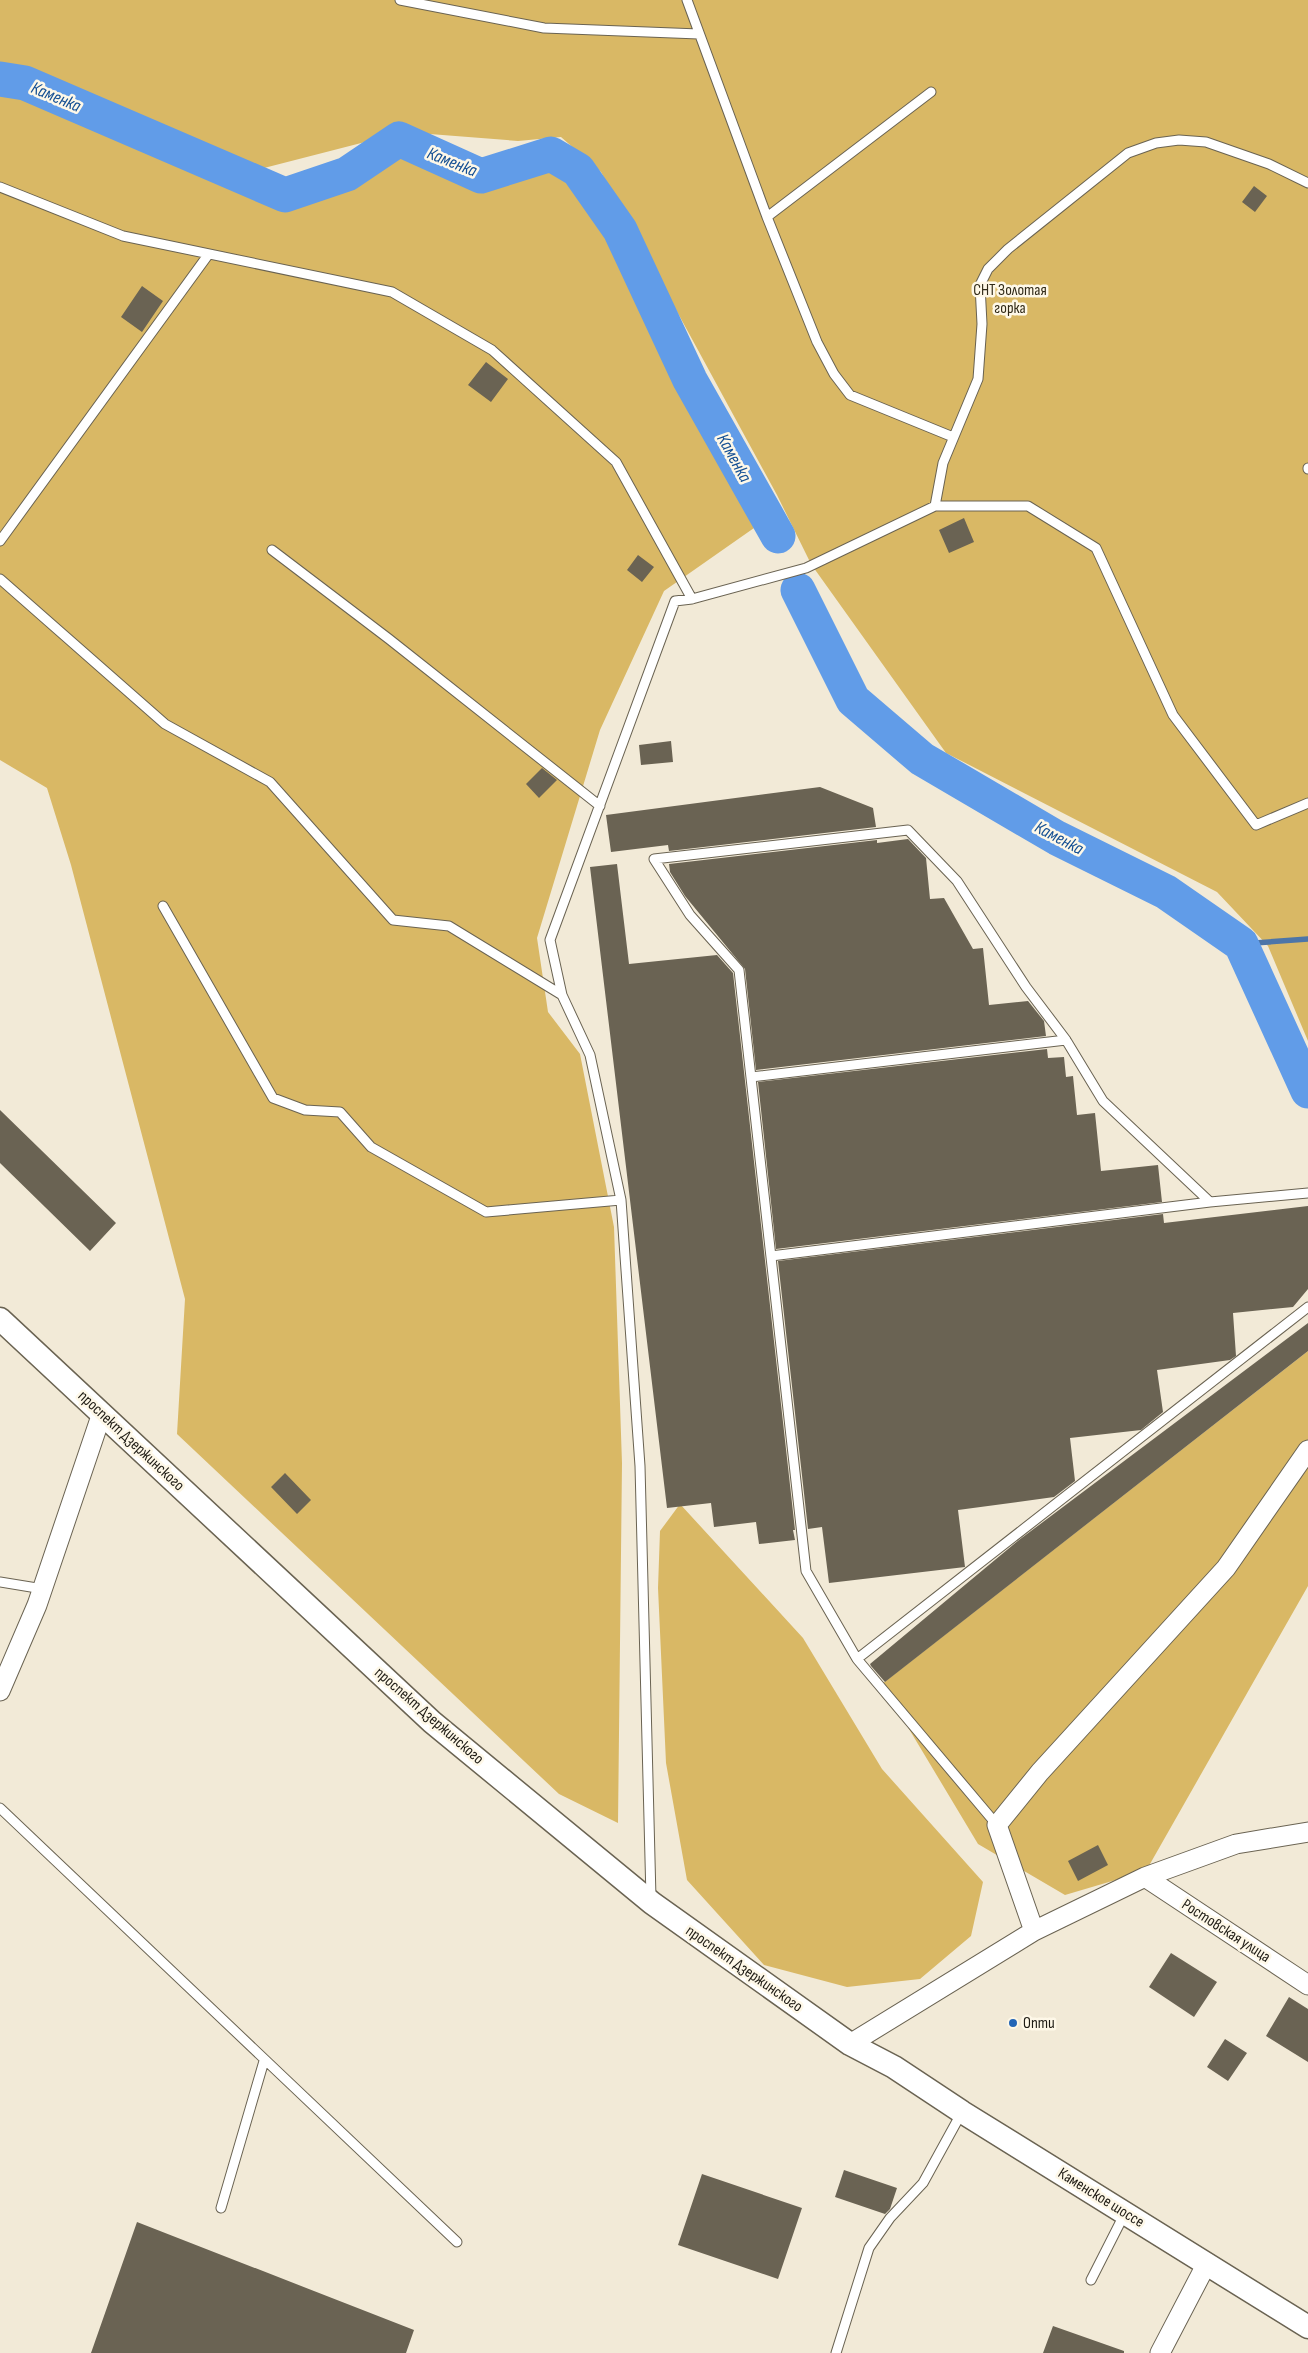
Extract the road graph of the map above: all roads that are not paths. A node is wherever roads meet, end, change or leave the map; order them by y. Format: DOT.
graph roads {
  1 [pos="400,0"];
  2 [pos="687,0"];
  3 [pos="700,34"];
  4 [pos="931,92"];
  5 [pos="1308,183"];
  6 [pos="0,187"];
  7 [pos="767,217"];
  8 [pos="208,255"];
  9 [pos="953,437"];
  10 [pos="935,506"];
  11 [pos="0,541"];
  12 [pos="272,550"];
  13 [pos="0,579"];
  14 [pos="692,599"];
  15 [pos="1308,803"];
  16 [pos="600,806"];
  17 [pos="163,906"];
  18 [pos="562,995"];
  19 [pos="1066,1040"];
  20 [pos="751,1077"];
  21 [pos="1308,1193"];
  22 [pos="621,1200"];
  23 [pos="1210,1202"];
  24 [pos="771,1256"];
  25 [pos="1308,1307"];
  26 [pos="0,1319"];
  27 [pos="102,1414"];
  28 [pos="1308,1450"];
  29 [pos="0,1582"];
  30 [pos="43,1588"];
  31 [pos="857,1659"];
  32 [pos="0,1691"];
  33 [pos="0,1808"];
  34 [pos="997,1825"];
  35 [pos="1308,1832"];
  36 [pos="1145,1876"];
  37 [pos="652,1903"];
  38 [pos="1034,1932"];
  39 [pos="1308,1985"];
  40 [pos="850,2044"];
  41 [pos="264,2061"];
  42 [pos="894,2067"];
  43 [pos="962,2112"];
  44 [pos="221,2208"];
  45 [pos="1125,2213"];
  46 [pos="457,2242"];
  47 [pos="1207,2263"];
  48 [pos="1091,2280"];
  49 [pos="1308,2326"];
  50 [pos="836,2353"];
  51 [pos="1160,2353"];
  1 -- 3 [label="lane"];
  2 -- 3 [label="lane"];
  3 -- 7 [label="lane"];
  4 -- 7 [label="lane"];
  5 -- 9 [label="lane"];
  6 -- 8 [label="lane"];
  7 -- 9 [label="lane"];
  8 -- 11 [label="lane"];
  8 -- 14 [label="lane"];
  9 -- 10 [label="lane"];
  10 -- 14 [label="lane"];
  10 -- 15 [label="lane"];
  12 -- 16 [label="lane"];
  13 -- 18 [label="lane"];
  14 -- 16 [label="lane"];
  16 -- 18 [label="lane"];
  17 -- 22 [label="lane"];
  18 -- 22 [label="lane"];
  19 -- 20 [label="lane"];
  19 -- 20 [label="lane"];
  19 -- 23 [label="lane"];
  20 -- 24 [label="lane"];
  21 -- 23 [label="lane"];
  22 -- 37 [label="lane"];
  23 -- 24 [label="lane"];
  24 -- 31 [label="lane"];
  25 -- 31 [label="lane"];
  26 -- 27 [label="street, проспект Дзержинского"];
  27 -- 30 [label="street"];
  27 -- 37 [label="street, проспект Дзержинского"];
  28 -- 34 [label="street"];
  29 -- 30 [label="lane"];
  30 -- 32 [label="street"];
  31 -- 34 [label="lane"];
  33 -- 41 [label="lane"];
  34 -- 38 [label="street"];
  35 -- 36 [label="street"];
  36 -- 38 [label="street"];
  36 -- 39 [label="street, Ростовская улица"];
  37 -- 40 [label="street, проспект Дзержинского"];
  38 -- 40 [label="street"];
  40 -- 42 [label="street, проспект Дзержинского"];
  41 -- 44 [label="lane"];
  41 -- 46 [label="lane"];
  42 -- 43 [label="street, Каменское шоссе"];
  43 -- 45 [label="street, Каменское шоссе"];
  43 -- 50 [label="lane"];
  45 -- 47 [label="street, Каменское шоссе"];
  45 -- 48 [label="lane"];
  47 -- 49 [label="street, Каменское шоссе"];
  47 -- 51 [label="street"];
}
